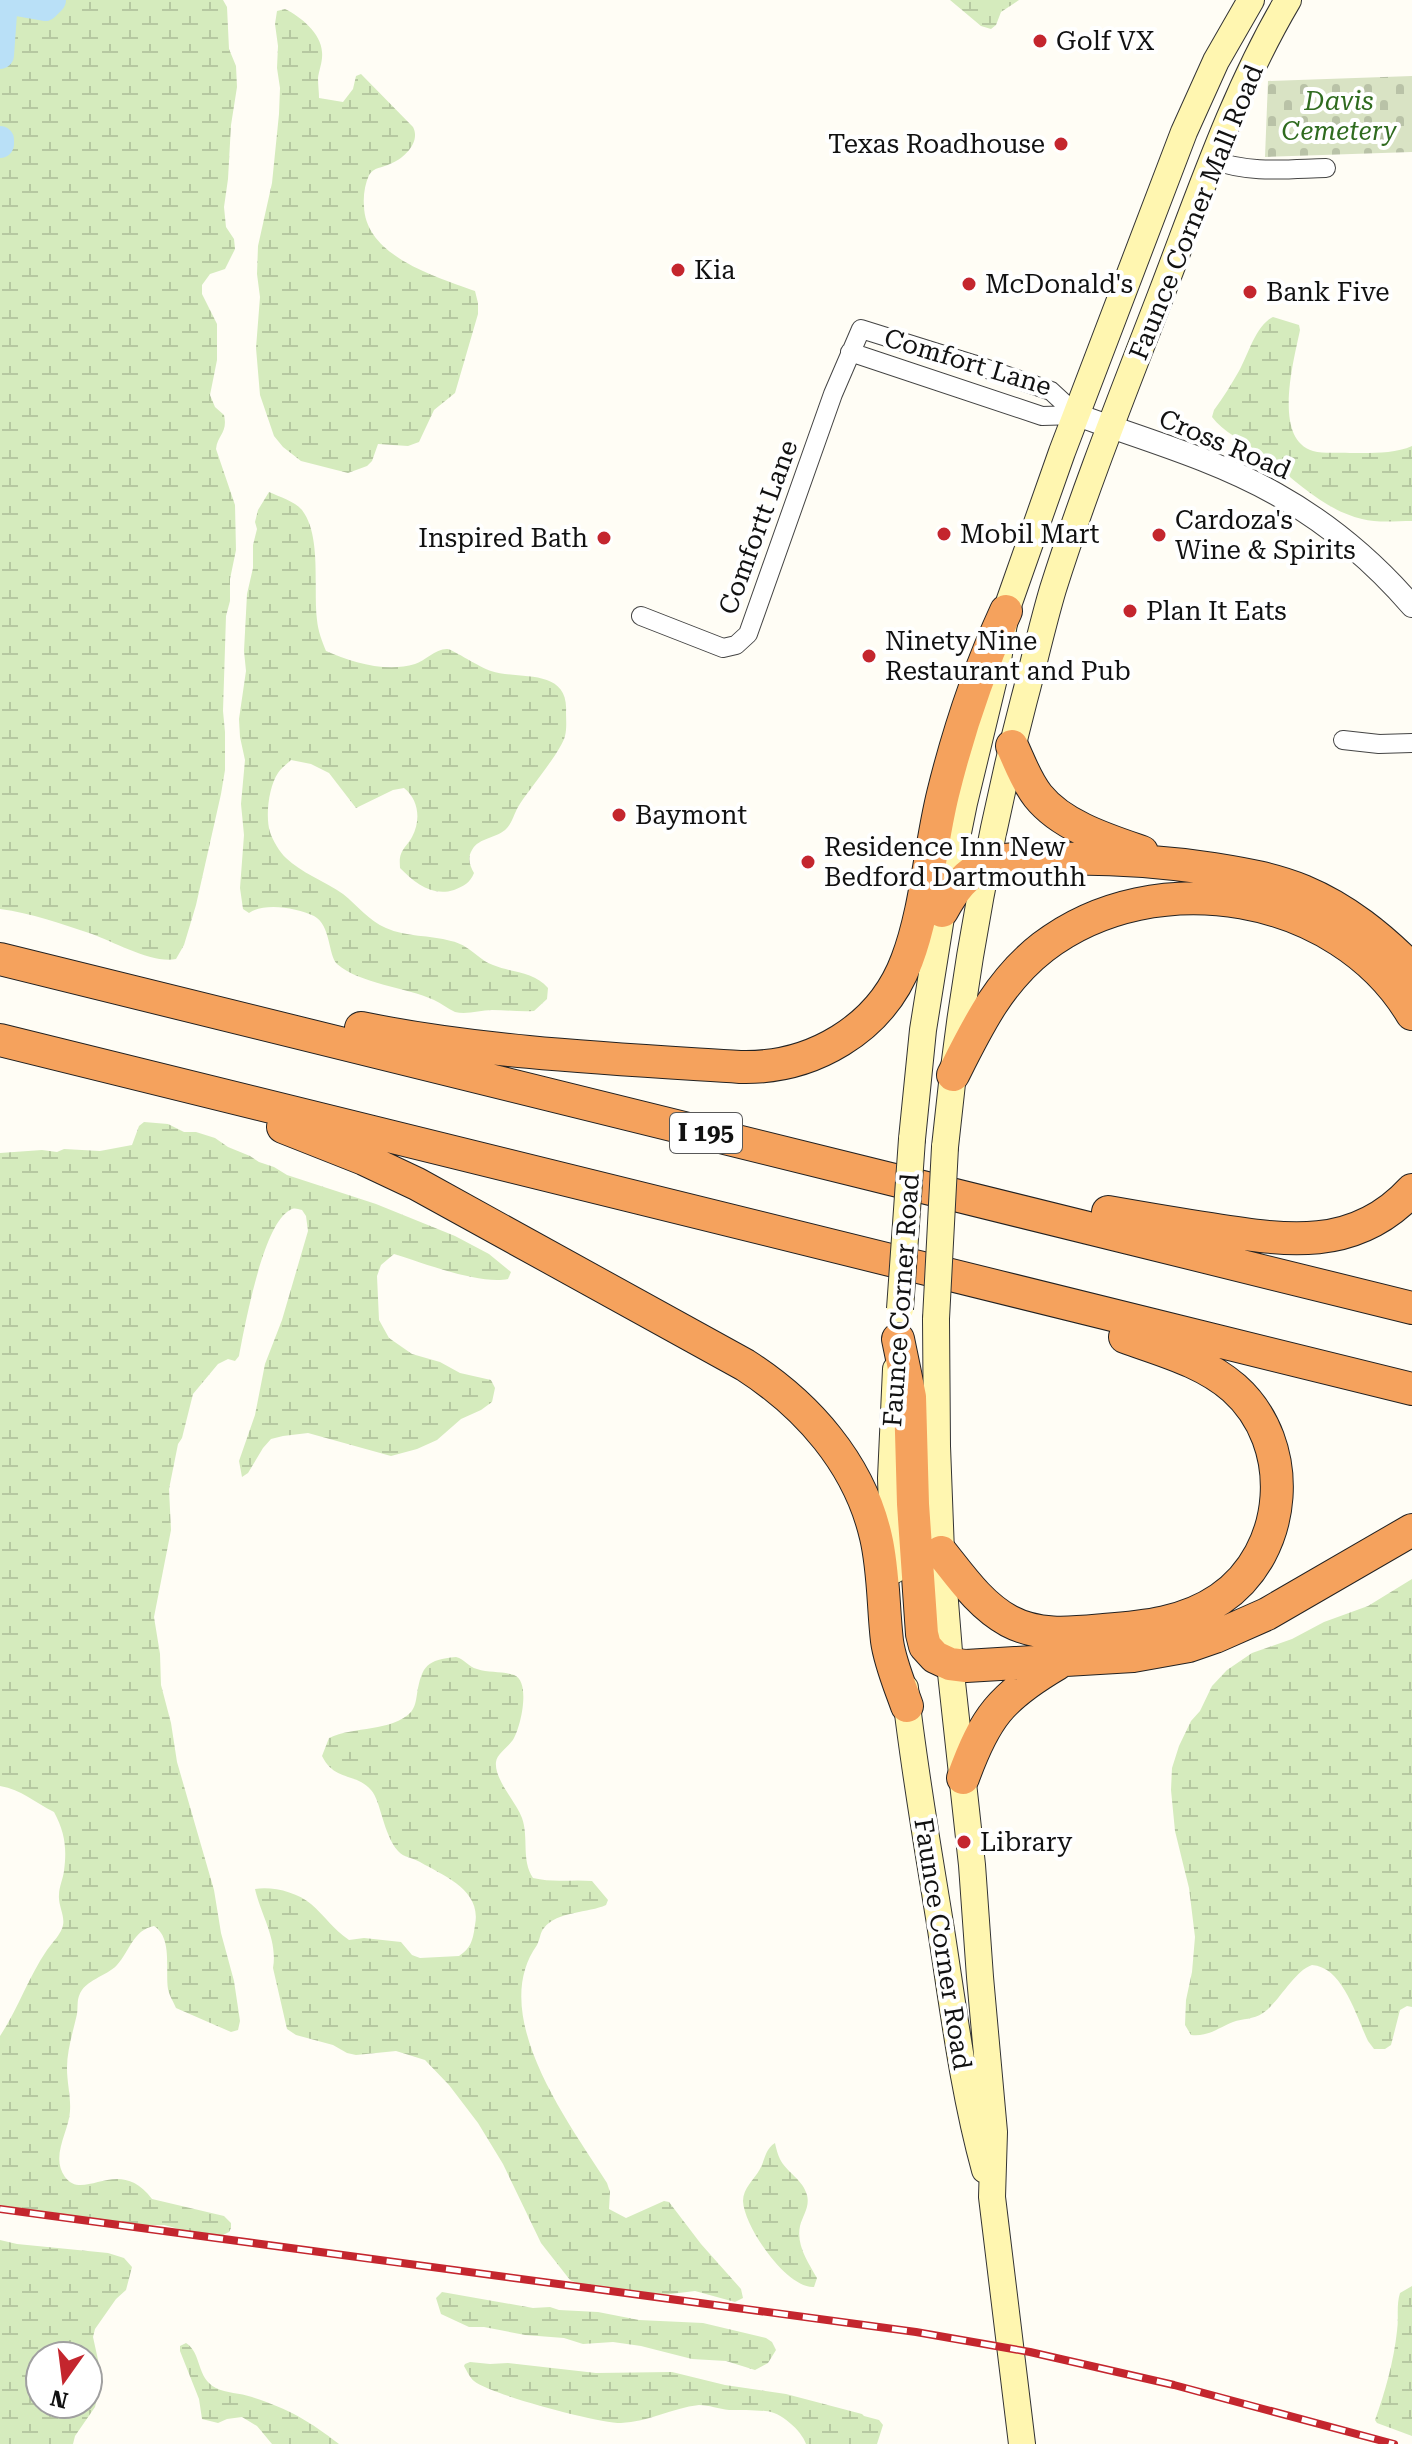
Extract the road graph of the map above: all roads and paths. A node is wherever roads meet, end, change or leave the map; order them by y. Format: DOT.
graph roads {
  1 [pos="1251,0"];
  2 [pos="1288,0"];
  3 [pos="1213,160"];
  4 [pos="1326,168"];
  5 [pos="861,329"];
  6 [pos="850,352"];
  7 [pos="1077,415"];
  8 [pos="1110,427"];
  9 [pos="1412,606"];
  10 [pos="1006,611"];
  11 [pos="641,616"];
  12 [pos="1343,740"];
  13 [pos="1412,743"];
  14 [pos="1012,746"];
  15 [pos="1175,863"];
  16 [pos="986,865"];
  17 [pos="942,911"];
  18 [pos="0,959"];
  19 [pos="1412,969"];
  20 [pos="215,1013"];
  21 [pos="1412,1014"];
  22 [pos="0,1040"];
  23 [pos="953,1075"];
  24 [pos="172,1082"];
  25 [pos="1412,1190"];
  26 [pos="966,1197"];
  27 [pos="991,1285"];
  28 [pos="1412,1308"];
  29 [pos="899,1324"];
  30 [pos="1412,1389"];
  31 [pos="1412,1530"];
  32 [pos="941,1552"];
  33 [pos="1059,1662"];
  34 [pos="950,1664"];
  35 [pos="907,1706"];
  36 [pos="963,1778"];
  37 [pos="980,1977"];
  38 [pos="950,1985"];
  39 [pos="992,2197"];
  40 [pos="1022,2444"];
  1 -- 7 [label="main road, Faunce Corner Mall Road"];
  2 -- 3 [label="main road, Faunce Corner Mall Road"];
  3 -- 4 [label="street"];
  3 -- 8 [label="main road, Faunce Corner Mall Road"];
  5 -- 6 [label="street, Comfortt Lane"];
  5 -- 7 [label="street, Comfort Lane"];
  6 -- 7 [label="street, Comfort Lane"];
  6 -- 11 [label="street, Comfortt Lane"];
  7 -- 8 [label="street, Cross Road"];
  7 -- 10 [label="main road, Faunce Corner Road"];
  8 -- 9 [label="street, Cross Road"];
  8 -- 14 [label="main road, Faunce Corner Road"];
  10 -- 17 [label="main road, Faunce Corner Road"];
  10 -- 20 [label="highway"];
  12 -- 13 [label="street"];
  14 -- 15 [label="highway"];
  14 -- 16 [label="main road, Faunce Corner Road"];
  15 -- 16 [label="highway"];
  15 -- 19 [label="highway"];
  16 -- 17 [label="highway"];
  16 -- 23 [label="main road, Faunce Corner Road"];
  17 -- 29 [label="main road, Faunce Corner Road, bridge"];
  18 -- 20 [label="highway, I 195"];
  20 -- 26 [label="highway, I 195"];
  21 -- 23 [label="highway"];
  22 -- 24 [label="highway"];
  23 -- 32 [label="main road, Faunce Corner Road, bridge"];
  24 -- 27 [label="highway"];
  24 -- 35 [label="highway"];
  25 -- 26 [label="highway"];
  26 -- 28 [label="highway, I 195"];
  27 -- 30 [label="highway"];
  27 -- 32 [label="highway"];
  29 -- 34 [label="highway"];
  29 -- 35 [label="main road, Faunce Corner Road"];
  31 -- 33 [label="highway"];
  32 -- 34 [label="main road, Faunce Corner Road"];
  33 -- 34 [label="highway"];
  33 -- 36 [label="highway"];
  34 -- 36 [label="main road, Faunce Corner Road"];
  35 -- 38 [label="main road, Faunce Corner Road"];
  36 -- 37 [label="main road, Faunce Corner Road"];
  37 -- 38 [label="main road"];
  37 -- 39 [label="main road, Faunce Corner Road"];
  38 -- 39 [label="main road, Faunce Corner Road"];
  39 -- 40 [label="main road, Faunce Corner Road"];
}
